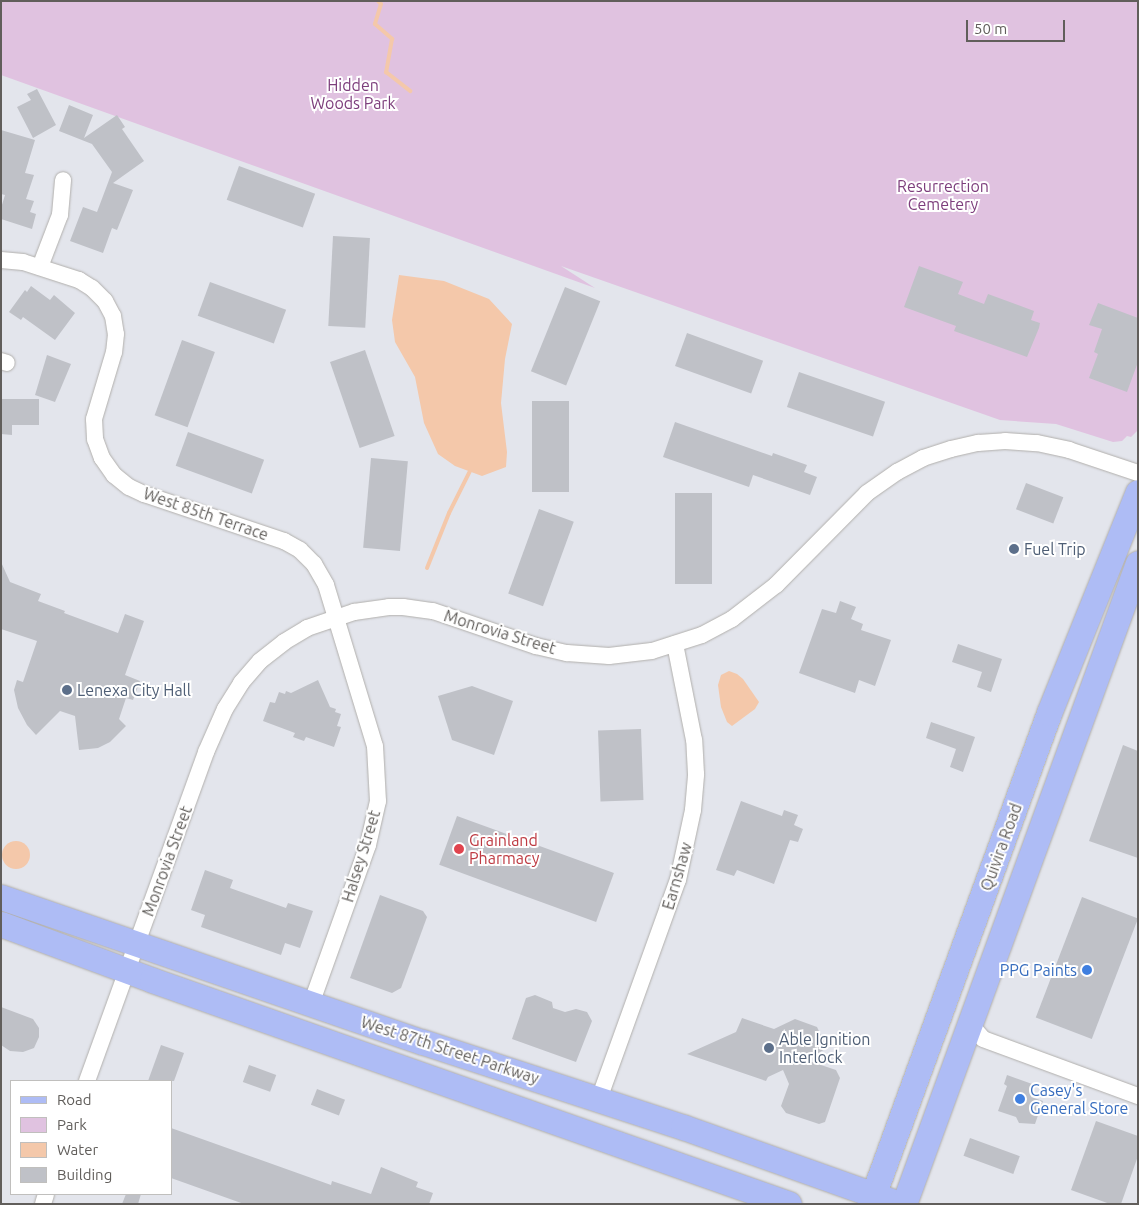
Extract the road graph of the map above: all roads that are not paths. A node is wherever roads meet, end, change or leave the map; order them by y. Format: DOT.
graph roads {
  1 [pos="63,180"];
  2 [pos="1,260"];
  3 [pos="40,267"];
  4 [pos="1138,473"];
  5 [pos="1138,492"];
  6 [pos="1138,563"];
  7 [pos="336,618"];
  8 [pos="675,644"];
  9 [pos="1,897"];
  10 [pos="1,924"];
  11 [pos="136,944"];
  12 [pos="958,968"];
  13 [pos="127,970"];
  14 [pos="311,1004"];
  15 [pos="971,1025"];
  16 [pos="87,1080"];
  17 [pos="1138,1096"];
  18 [pos="599,1099"];
  19 [pos="872,1199"];
  20 [pos="789,1204"];
  21 [pos="899,1204"];
  22 [pos="904,1204"];
  1 -- 3 [label="street"];
  2 -- 3 [label="street, West 85th Terrace"];
  3 -- 7 [label="street, West 85th Terrace"];
  4 -- 8 [label="street, Monrovia Street"];
  5 -- 12 [label="main road, Quivira Road"];
  6 -- 15 [label="main road, Quivira Road"];
  7 -- 8 [label="street, Monrovia Street"];
  7 -- 11 [label="street, Monrovia Street"];
  7 -- 14 [label="street, Halsey Street"];
  8 -- 18 [label="street, Earnshaw"];
  9 -- 11 [label="main road, West 87th Street Parkway"];
  10 -- 13 [label="main road, West 87th Street Parkway"];
  11 -- 13 [label="street, Monrovia Street"];
  11 -- 14 [label="main road, West 87th Street Parkway"];
  12 -- 15 [label="main road"];
  12 -- 19 [label="main road, Quivira Road"];
  13 -- 16 [label="street, Monrovia Street"];
  13 -- 20 [label="main road, West 87th Street Parkway"];
  14 -- 18 [label="main road, West 87th Street Parkway"];
  15 -- 17 [label="street"];
  15 -- 22 [label="main road, Quivira Road"];
  18 -- 19 [label="main road, West 87th Street Parkway"];
  19 -- 21 [label="main road, West 87th Street Parkway"];
}
